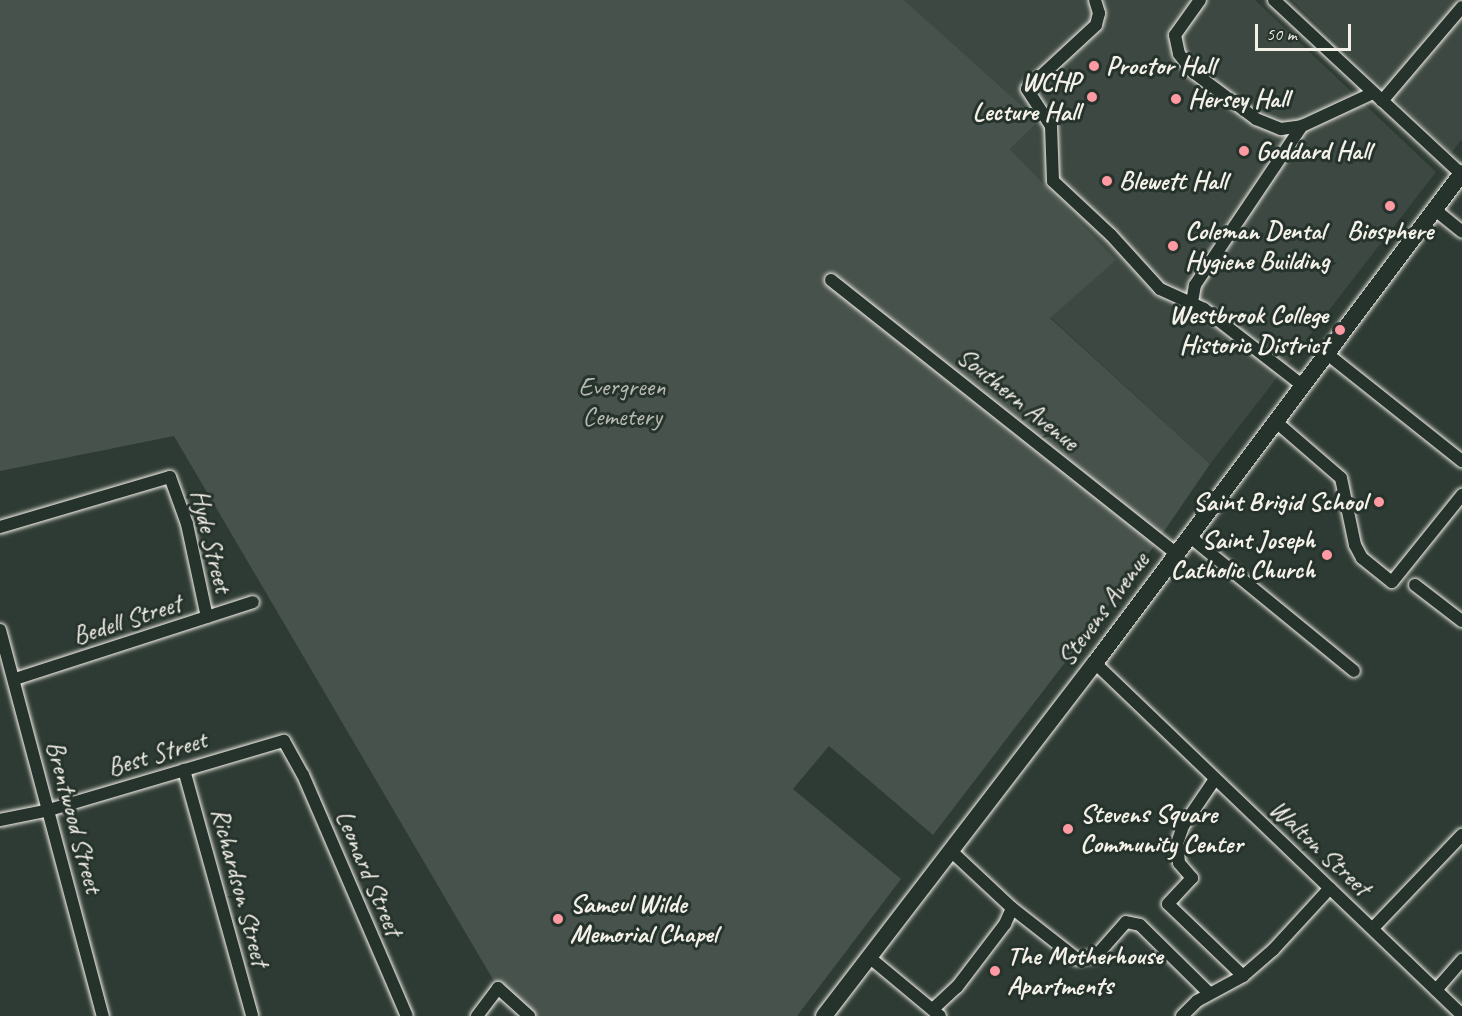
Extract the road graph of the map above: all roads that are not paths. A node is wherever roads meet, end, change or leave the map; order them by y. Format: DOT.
graph roads {
  1 [pos="1095,0"];
  2 [pos="1200,0"];
  3 [pos="1274,0"];
  4 [pos="1462,8"];
  5 [pos="1378,97"];
  6 [pos="1302,126"];
  7 [pos="1461,173"];
  8 [pos="1434,209"];
  9 [pos="1462,232"];
  10 [pos="831,280"];
  11 [pos="1192,302"];
  12 [pos="1326,353"];
  13 [pos="1302,385"];
  14 [pos="1275,421"];
  15 [pos="1462,461"];
  16 [pos="1462,495"];
  17 [pos="0,527"];
  18 [pos="1189,536"];
  19 [pos="1176,553"];
  20 [pos="1415,585"];
  21 [pos="253,602"];
  22 [pos="207,616"];
  23 [pos="1462,621"];
  24 [pos="0,630"];
  25 [pos="1095,663"];
  26 [pos="1354,670"];
  27 [pos="15,680"];
  28 [pos="290,747"];
  29 [pos="184,770"];
  30 [pos="1215,779"];
  31 [pos="49,810"];
  32 [pos="0,820"];
  33 [pos="1462,835"];
  34 [pos="950,850"];
  35 [pos="1330,888"];
  36 [pos="1012,908"];
  37 [pos="1373,928"];
  38 [pos="869,957"];
  39 [pos="1462,960"];
  40 [pos="1243,976"];
  41 [pos="1436,990"];
  42 [pos="1209,993"];
  43 [pos="936,1013"];
  44 [pos="1462,1015"];
  45 [pos="103,1016"];
  46 [pos="252,1016"];
  47 [pos="407,1016"];
  48 [pos="477,1016"];
  49 [pos="529,1016"];
  50 [pos="824,1016"];
  51 [pos="1182,1016"];
  1 -- 11 [label="street"];
  2 -- 6 [label="street"];
  3 -- 5 [label="street"];
  4 -- 5 [label="street"];
  5 -- 6 [label="street"];
  5 -- 7 [label="street"];
  6 -- 11 [label="street"];
  7 -- 8 [label="main road, Stevens Avenue"];
  8 -- 9 [label="street"];
  8 -- 12 [label="main road, Stevens Avenue"];
  10 -- 19 [label="street, Southern Avenue"];
  11 -- 13 [label="street"];
  12 -- 13 [label="main road, Stevens Avenue"];
  12 -- 15 [label="street"];
  13 -- 14 [label="main road, Stevens Avenue"];
  14 -- 16 [label="street"];
  14 -- 18 [label="main road, Stevens Avenue"];
  17 -- 22 [label="street, Hyde Street"];
  18 -- 19 [label="main road, Stevens Avenue"];
  18 -- 26 [label="street"];
  19 -- 25 [label="main road, Stevens Avenue"];
  20 -- 23 [label="street"];
  21 -- 22 [label="street, Bedell Street"];
  22 -- 27 [label="street, Bedell Street"];
  24 -- 27 [label="street, Brentwood Street"];
  25 -- 30 [label="street, Walton Street"];
  25 -- 34 [label="main road, Stevens Avenue"];
  27 -- 31 [label="street, Brentwood Street"];
  28 -- 29 [label="street, Best Street"];
  28 -- 47 [label="street, Leonard Street"];
  29 -- 31 [label="street, Best Street"];
  29 -- 46 [label="street, Richardson Street"];
  30 -- 35 [label="street, Walton Street"];
  30 -- 40 [label="street"];
  31 -- 32 [label="street, Best Street"];
  31 -- 45 [label="street, Brentwood Street"];
  33 -- 37 [label="street"];
  34 -- 36 [label="street"];
  34 -- 38 [label="main road, Stevens Avenue"];
  35 -- 37 [label="street, Walton Street"];
  35 -- 40 [label="street"];
  36 -- 42 [label="street"];
  36 -- 43 [label="street"];
  37 -- 41 [label="street, Walton Street"];
  38 -- 43 [label="street"];
  38 -- 50 [label="main road, Stevens Avenue"];
  39 -- 41 [label="street"];
  40 -- 42 [label="street"];
  41 -- 44 [label="street, Walton Street"];
  42 -- 51 [label="street"];
  48 -- 49 [label="street"];
}
